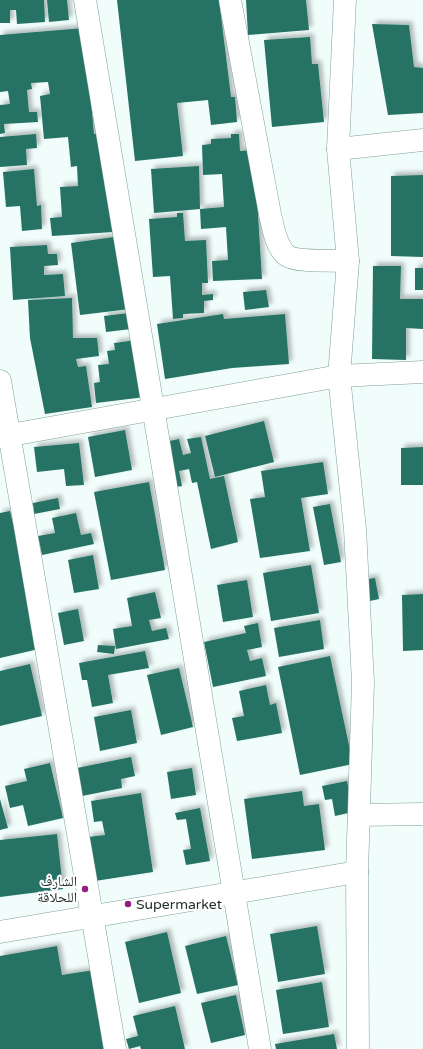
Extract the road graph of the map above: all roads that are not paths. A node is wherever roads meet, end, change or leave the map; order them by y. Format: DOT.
graph roads {
  1 [pos="85,0"];
  2 [pos="230,0"];
  3 [pos="345,0"];
  4 [pos="423,140"];
  5 [pos="338,149"];
  6 [pos="348,261"];
  7 [pos="423,372"];
  8 [pos="339,376"];
  9 [pos="0,381"];
  10 [pos="153,409"];
  11 [pos="5,436"];
  12 [pos="423,814"];
  13 [pos="359,815"];
  14 [pos="357,872"];
  15 [pos="234,893"];
  16 [pos="93,916"];
  17 [pos="0,932"];
  18 [pos="115,1049"];
  19 [pos="260,1049"];
  20 [pos="358,1049"];
  1 -- 10 [label="street"];
  2 -- 6 [label="street"];
  3 -- 5 [label="street"];
  4 -- 5 [label="street"];
  5 -- 6 [label="street"];
  6 -- 8 [label="street"];
  7 -- 8 [label="street"];
  8 -- 10 [label="street"];
  8 -- 13 [label="street"];
  9 -- 11 [label="street"];
  10 -- 11 [label="street"];
  10 -- 15 [label="street"];
  11 -- 16 [label="street"];
  12 -- 13 [label="street"];
  13 -- 14 [label="street"];
  14 -- 15 [label="street"];
  14 -- 20 [label="street"];
  15 -- 16 [label="street"];
  15 -- 19 [label="street"];
  16 -- 17 [label="street"];
  16 -- 18 [label="street"];
}
